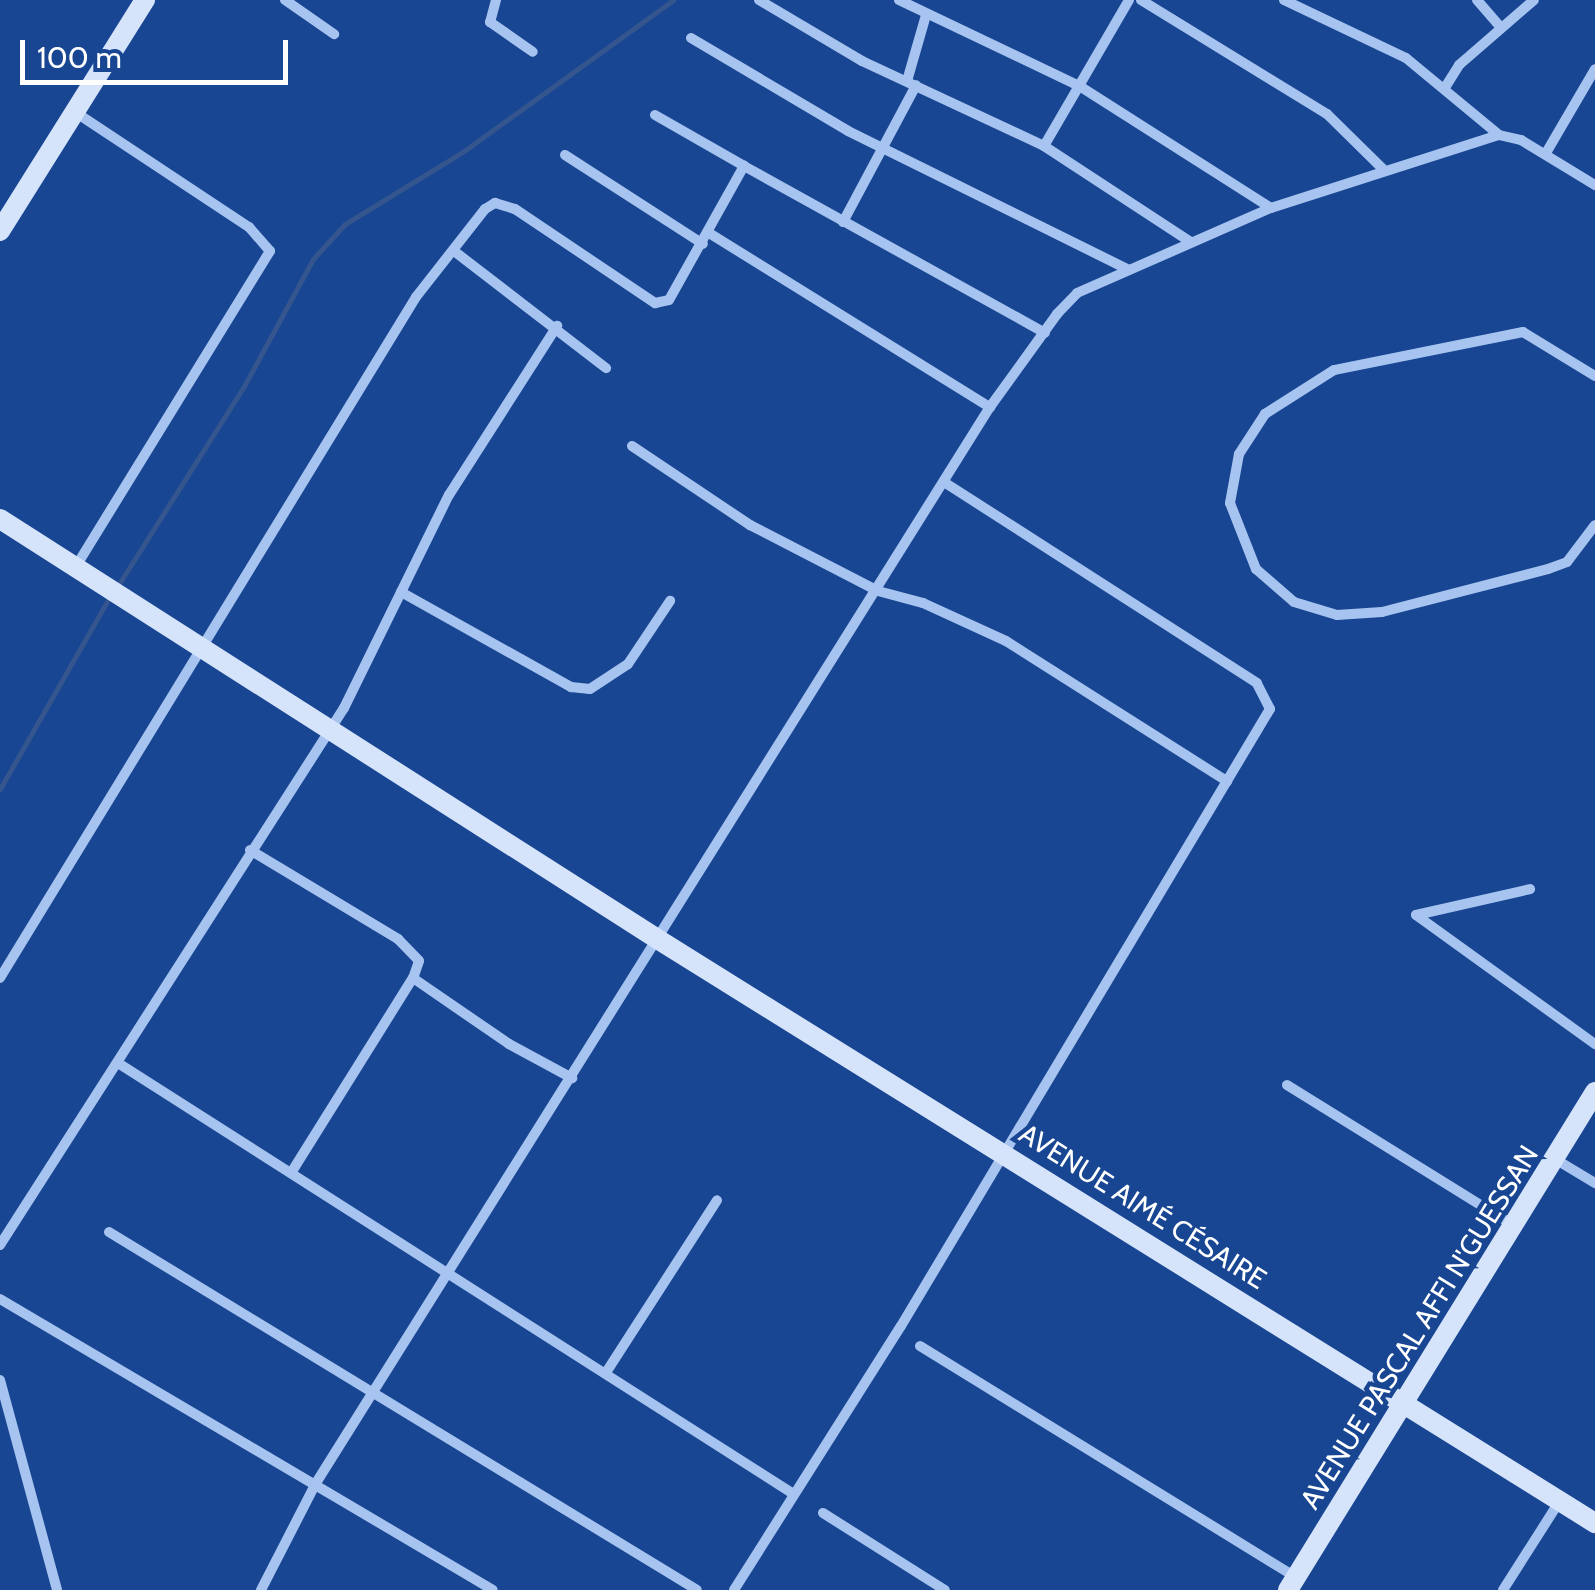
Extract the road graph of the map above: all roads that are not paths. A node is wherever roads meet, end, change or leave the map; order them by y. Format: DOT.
graph roads {
  1 [pos="145,0"];
  2 [pos="285,0"];
  3 [pos="496,0"];
  4 [pos="759,0"];
  5 [pos="899,0"];
  6 [pos="1128,0"];
  7 [pos="1141,0"];
  8 [pos="1284,0"];
  9 [pos="1317,0"];
  10 [pos="1478,0"];
  11 [pos="1534,0"];
  12 [pos="1309,12"];
  13 [pos="926,15"];
  14 [pos="1501,28"];
  15 [pos="334,34"];
  16 [pos="691,38"];
  17 [pos="533,52"];
  18 [pos="1595,69"];
  19 [pos="912,83"];
  20 [pos="1446,86"];
  21 [pos="1081,87"];
  22 [pos="74,112"];
  23 [pos="655,115"];
  24 [pos="1499,136"];
  25 [pos="886,146"];
  26 [pos="1044,146"];
  27 [pos="1546,153"];
  28 [pos="565,155"];
  29 [pos="744,166"];
  30 [pos="1384,170"];
  31 [pos="1595,185"];
  32 [pos="1271,208"];
  33 [pos="844,222"];
  34 [pos="0,231"];
  35 [pos="710,233"];
  36 [pos="1189,241"];
  37 [pos="703,244"];
  38 [pos="454,251"];
  39 [pos="1129,270"];
  40 [pos="558,326"];
  41 [pos="1045,333"];
  42 [pos="606,368"];
  43 [pos="1595,376"];
  44 [pos="990,407"];
  45 [pos="632,446"];
  46 [pos="946,483"];
  47 [pos="0,519"];
  48 [pos="1595,525"];
  49 [pos="76,567"];
  50 [pos="878,591"];
  51 [pos="401,592"];
  52 [pos="670,601"];
  53 [pos="202,649"];
  54 [pos="326,728"];
  55 [pos="1227,781"];
  56 [pos="250,850"];
  57 [pos="1530,889"];
  58 [pos="659,940"];
  59 [pos="0,978"];
  60 [pos="413,978"];
  61 [pos="1595,1044"];
  62 [pos="118,1063"];
  63 [pos="572,1078"];
  64 [pos="1287,1085"];
  65 [pos="1595,1092"];
  66 [pos="1002,1148"];
  67 [pos="1556,1159"];
  68 [pos="291,1173"];
  69 [pos="1595,1183"];
  70 [pos="717,1200"];
  71 [pos="1515,1227"];
  72 [pos="109,1232"];
  73 [pos="0,1245"];
  74 [pos="449,1272"];
  75 [pos="0,1299"];
  76 [pos="920,1346"];
  77 [pos="607,1372"];
  78 [pos="0,1380"];
  79 [pos="374,1390"];
  80 [pos="1404,1404"];
  81 [pos="316,1483"];
  82 [pos="792,1494"];
  83 [pos="1560,1501"];
  84 [pos="823,1513"];
  85 [pos="1595,1523"];
  86 [pos="1292,1584"];
  87 [pos="56,1590"];
  88 [pos="260,1590"];
  89 [pos="493,1590"];
  90 [pos="697,1590"];
  91 [pos="734,1590"];
  92 [pos="944,1590"];
  93 [pos="1503,1590"];
  1 -- 22 [label="street"];
  2 -- 15 [label="street"];
  3 -- 17 [label="street"];
  4 -- 19 [label="street"];
  5 -- 13 [label="street"];
  6 -- 21 [label="street"];
  7 -- 30 [label="street"];
  8 -- 12 [label="street"];
  9 -- 12 [label="street"];
  10 -- 14 [label="street"];
  11 -- 14 [label="street"];
  12 -- 20 [label="street"];
  13 -- 19 [label="street"];
  13 -- 21 [label="street"];
  14 -- 20 [label="street"];
  16 -- 25 [label="street"];
  18 -- 27 [label="street"];
  19 -- 25 [label="street"];
  19 -- 26 [label="street"];
  20 -- 24 [label="street"];
  21 -- 26 [label="street"];
  21 -- 32 [label="street"];
  22 -- 34 [label="street"];
  22 -- 49 [label="street"];
  23 -- 29 [label="street"];
  24 -- 27 [label="street"];
  24 -- 30 [label="street"];
  25 -- 33 [label="street"];
  25 -- 39 [label="street"];
  26 -- 36 [label="street"];
  27 -- 31 [label="street"];
  28 -- 37 [label="street"];
  29 -- 33 [label="street"];
  29 -- 35 [label="street"];
  30 -- 32 [label="street"];
  32 -- 36 [label="street"];
  33 -- 41 [label="street"];
  35 -- 37 [label="street"];
  35 -- 44 [label="street"];
  36 -- 39 [label="street"];
  37 -- 38 [label="street"];
  38 -- 40 [label="street"];
  38 -- 53 [label="street"];
  39 -- 41 [label="street"];
  40 -- 42 [label="street"];
  40 -- 51 [label="street"];
  41 -- 44 [label="street"];
  43 -- 48 [label="street"];
  44 -- 46 [label="street"];
  45 -- 50 [label="street"];
  46 -- 50 [label="street"];
  46 -- 55 [label="street"];
  47 -- 49 [label="street, AVENUE AIMÉ CÉSAIRE"];
  49 -- 53 [label="street, AVENUE AIMÉ CÉSAIRE"];
  50 -- 55 [label="street"];
  50 -- 58 [label="street"];
  51 -- 52 [label="street"];
  51 -- 54 [label="street"];
  53 -- 54 [label="street, AVENUE AIMÉ CÉSAIRE"];
  53 -- 59 [label="street"];
  54 -- 56 [label="street"];
  54 -- 58 [label="street, AVENUE AIMÉ CÉSAIRE"];
  55 -- 66 [label="street"];
  56 -- 60 [label="street"];
  56 -- 62 [label="street"];
  57 -- 61 [label="street"];
  58 -- 63 [label="street"];
  58 -- 66 [label="street, AVENUE AIMÉ CÉSAIRE"];
  60 -- 63 [label="street"];
  60 -- 68 [label="street"];
  62 -- 68 [label="street"];
  62 -- 73 [label="street"];
  63 -- 74 [label="street"];
  64 -- 71 [label="street"];
  65 -- 67 [label="street, AVENUE PASCAL AFFI N'GUESSAN"];
  66 -- 80 [label="street, AVENUE AIMÉ CÉSAIRE"];
  66 -- 82 [label="street"];
  67 -- 69 [label="street"];
  67 -- 71 [label="street, AVENUE PASCAL AFFI N'GUESSAN"];
  68 -- 74 [label="street"];
  70 -- 77 [label="street"];
  71 -- 80 [label="street, AVENUE PASCAL AFFI N'GUESSAN"];
  72 -- 79 [label="street"];
  74 -- 77 [label="street"];
  74 -- 79 [label="street"];
  75 -- 81 [label="street"];
  76 -- 86 [label="street"];
  77 -- 82 [label="street"];
  78 -- 87 [label="street"];
  79 -- 81 [label="street"];
  79 -- 90 [label="street"];
  80 -- 83 [label="street, AVENUE AIMÉ CÉSAIRE"];
  80 -- 86 [label="street, AVENUE PASCAL AFFI N'GUESSAN"];
  81 -- 88 [label="street"];
  81 -- 89 [label="street"];
  82 -- 91 [label="street"];
  83 -- 85 [label="street, AVENUE AIMÉ CÉSAIRE"];
  83 -- 93 [label="street"];
  84 -- 92 [label="street"];
}
